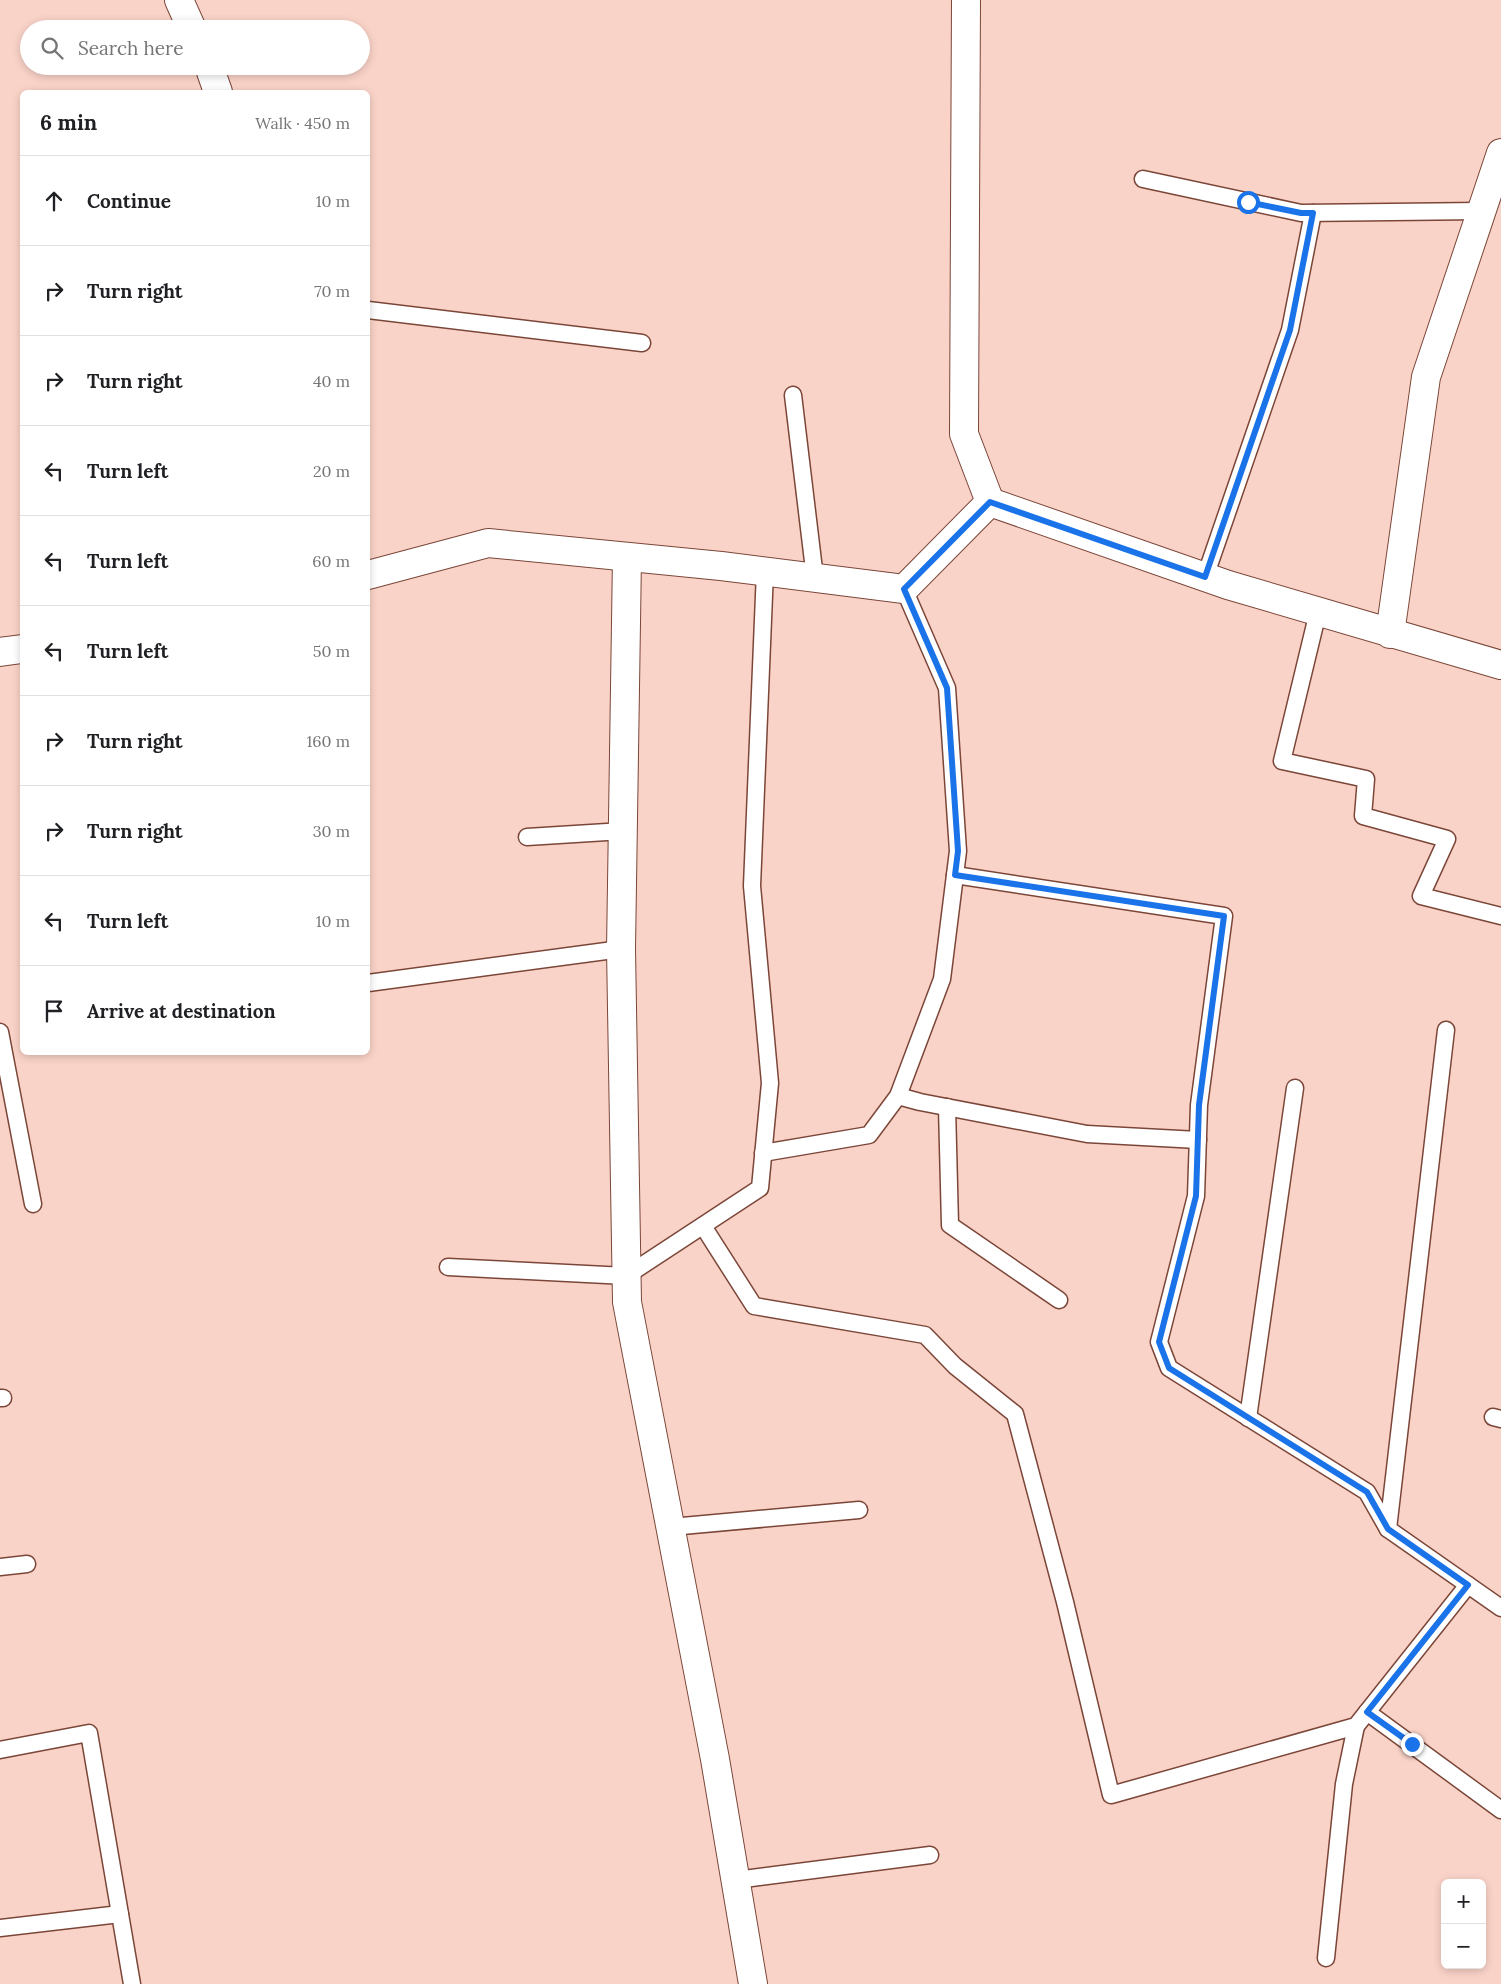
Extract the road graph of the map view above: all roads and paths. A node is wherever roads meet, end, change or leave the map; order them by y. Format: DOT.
graph roads {
  1 [pos="179,0"];
  2 [pos="966,0"];
  3 [pos="188,20"];
  4 [pos="212,75"];
  5 [pos="217,90"];
  6 [pos="1501,153"];
  7 [pos="1143,179"];
  8 [pos="1481,211"];
  9 [pos="1313,213"];
  10 [pos="370,310"];
  11 [pos="642,343"];
  12 [pos="793,395"];
  13 [pos="990,502"];
  14 [pos="628,557"];
  15 [pos="764,571"];
  16 [pos="370,574"];
  17 [pos="1205,577"];
  18 [pos="815,578"];
  19 [pos="904,589"];
  20 [pos="1318,612"];
  21 [pos="1390,634"];
  22 [pos="20,649"];
  23 [pos="0,652"];
  24 [pos="1501,666"];
  25 [pos="623,831"];
  26 [pos="527,837"];
  27 [pos="955,875"];
  28 [pos="1501,916"];
  29 [pos="622,949"];
  30 [pos="370,983"];
  31 [pos="1446,1030"];
  32 [pos="0,1032"];
  33 [pos="1295,1088"];
  34 [pos="898,1096"];
  35 [pos="947,1107"];
  36 [pos="1198,1140"];
  37 [pos="763,1153"];
  38 [pos="33,1204"];
  39 [pos="703,1226"];
  40 [pos="448,1267"];
  41 [pos="626,1276"];
  42 [pos="1059,1300"];
  43 [pos="1248,1418"];
  44 [pos="859,1510"];
  45 [pos="671,1527"];
  46 [pos="1388,1529"];
  47 [pos="27,1564"];
  48 [pos="0,1567"];
  49 [pos="1468,1585"];
  50 [pos="1501,1608"];
  51 [pos="1367,1712"];
  52 [pos="1356,1726"];
  53 [pos="0,1750"];
  54 [pos="1501,1810"];
  55 [pos="930,1855"];
  56 [pos="736,1880"];
  57 [pos="120,1914"];
  58 [pos="0,1928"];
  59 [pos="1326,1958"];
  60 [pos="132,1984"];
  61 [pos="753,1984"];
  1 -- 3 [label="street"];
  2 -- 13 [label="street"];
  4 -- 5 [label="street"];
  6 -- 8 [label="street"];
  7 -- 9 [label="lane"];
  8 -- 9 [label="lane"];
  8 -- 21 [label="street"];
  9 -- 17 [label="lane"];
  10 -- 11 [label="lane"];
  12 -- 18 [label="lane"];
  13 -- 17 [label="street"];
  13 -- 19 [label="street"];
  14 -- 15 [label="street"];
  14 -- 16 [label="street"];
  14 -- 25 [label="street"];
  15 -- 18 [label="street"];
  15 -- 37 [label="lane"];
  17 -- 20 [label="street"];
  18 -- 19 [label="street"];
  19 -- 27 [label="lane"];
  20 -- 21 [label="street"];
  20 -- 28 [label="lane"];
  21 -- 24 [label="street"];
  22 -- 23 [label="street"];
  25 -- 26 [label="lane"];
  25 -- 29 [label="street"];
  27 -- 34 [label="lane"];
  27 -- 36 [label="lane"];
  29 -- 30 [label="lane"];
  29 -- 41 [label="street"];
  31 -- 46 [label="lane"];
  32 -- 38 [label="lane"];
  33 -- 43 [label="lane"];
  34 -- 35 [label="lane"];
  34 -- 37 [label="lane"];
  35 -- 36 [label="lane"];
  35 -- 42 [label="lane"];
  36 -- 43 [label="lane"];
  37 -- 39 [label="lane"];
  39 -- 41 [label="lane"];
  39 -- 52 [label="lane"];
  40 -- 41 [label="lane"];
  41 -- 45 [label="street"];
  43 -- 46 [label="lane"];
  44 -- 45 [label="lane"];
  45 -- 56 [label="street"];
  46 -- 49 [label="lane"];
  47 -- 48 [label="lane"];
  49 -- 50 [label="lane"];
  49 -- 51 [label="lane"];
  51 -- 52 [label="lane"];
  51 -- 54 [label="lane"];
  52 -- 59 [label="lane"];
  53 -- 57 [label="lane"];
  55 -- 56 [label="lane"];
  56 -- 61 [label="street"];
  57 -- 58 [label="lane"];
  57 -- 60 [label="lane"];
}
